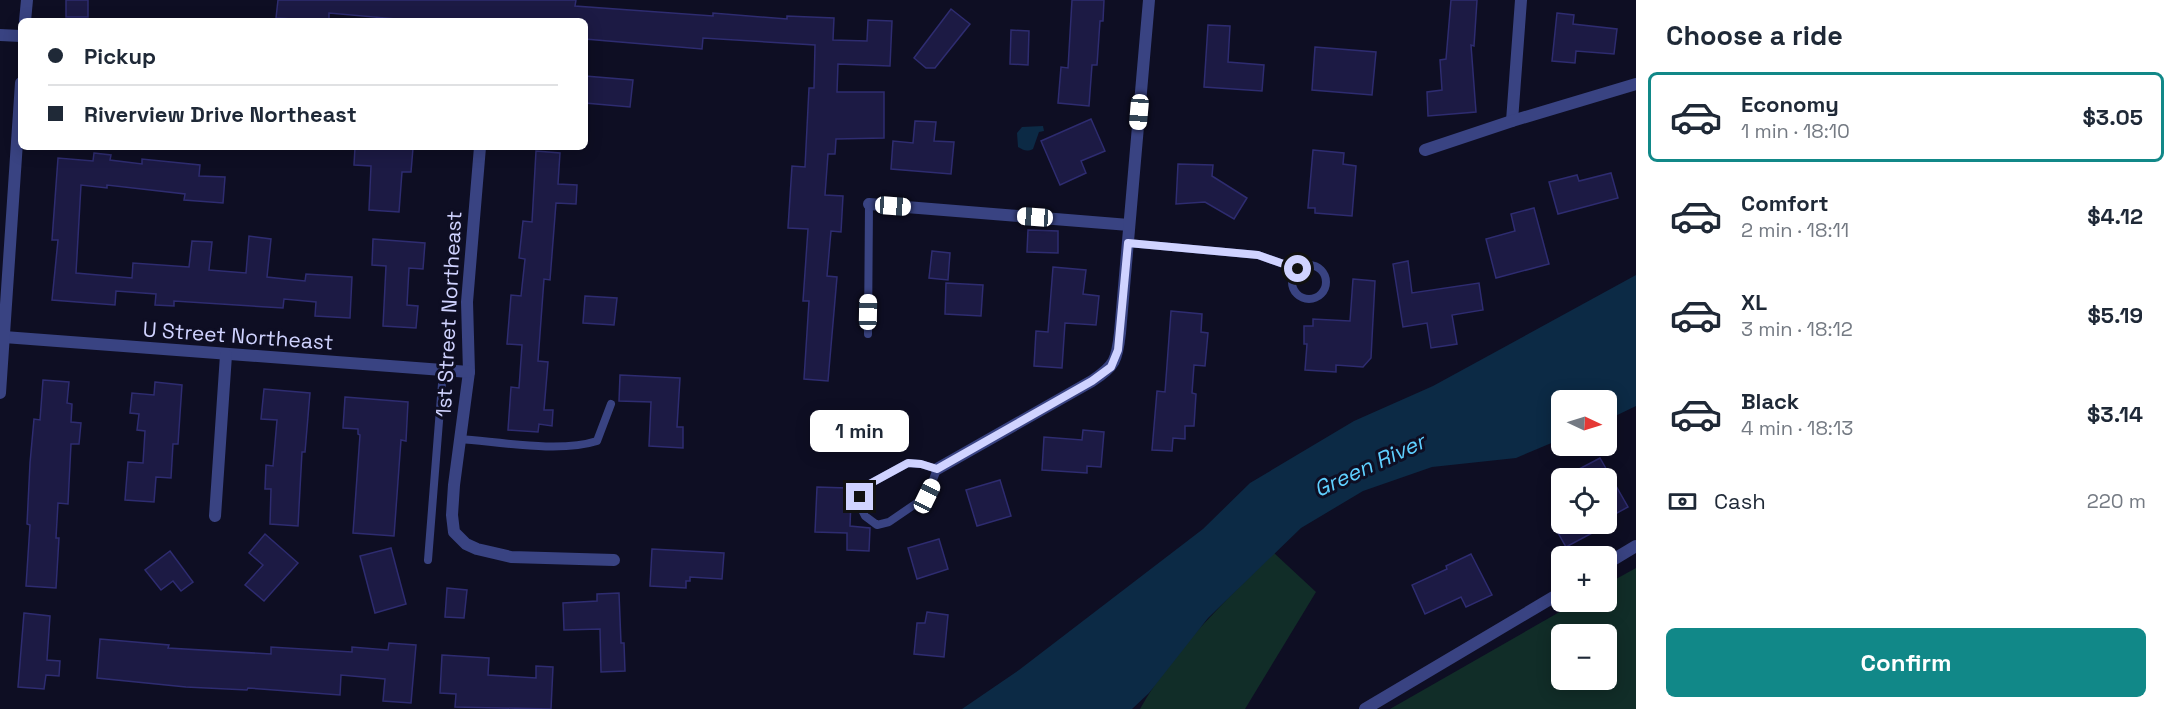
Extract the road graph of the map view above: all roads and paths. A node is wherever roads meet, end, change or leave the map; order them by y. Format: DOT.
graph roads {
  1 [pos="27,0"];
  2 [pos="1149,0"];
  3 [pos="1521,0"];
  4 [pos="25,18"];
  5 [pos="0,35"];
  6 [pos="18,36"];
  7 [pos="1636,84"];
  8 [pos="1512,121"];
  9 [pos="18,144"];
  10 [pos="480,150"];
  11 [pos="1425,150"];
  12 [pos="869,204"];
  13 [pos="1129,225"];
  14 [pos="1128,243"];
  15 [pos="1298,269"];
  16 [pos="868,334"];
  17 [pos="4,336"];
  18 [pos="226,355"];
  19 [pos="443,370"];
  20 [pos="469,372"];
  21 [pos="0,393"];
  22 [pos="611,404"];
  23 [pos="460,439"];
  24 [pos="937,469"];
  25 [pos="215,516"];
  26 [pos="1636,546"];
  27 [pos="1617,557"];
  28 [pos="428,560"];
  29 [pos="614,560"];
  30 [pos="1551,599"];
  31 [pos="1365,709"];
  1 -- 4 [label="street"];
  2 -- 13 [label="street"];
  3 -- 8 [label="street"];
  5 -- 6 [label="street"];
  7 -- 8 [label="street"];
  8 -- 11 [label="street"];
  9 -- 17 [label="street"];
  10 -- 20 [label="street, 1st Street Northeast"];
  12 -- 13 [label="street"];
  12 -- 16 [label="lane"];
  13 -- 14 [label="street"];
  14 -- 15 [label="lane"];
  14 -- 24 [label="street"];
  15 -- 15 [label="lane"];
  17 -- 18 [label="street, U Street Northeast"];
  17 -- 21 [label="street"];
  18 -- 19 [label="street, U Street Northeast"];
  18 -- 25 [label="street"];
  19 -- 20 [label="street, U Street Northeast"];
  19 -- 28 [label="lane"];
  20 -- 23 [label="street, 1st Street Northeast"];
  22 -- 23 [label="lane"];
  23 -- 29 [label="street, 1st Street Northeast"];
  24 -- 24 [label="lane"];
  26 -- 27 [label="street"];
  30 -- 31 [label="street"];
}
